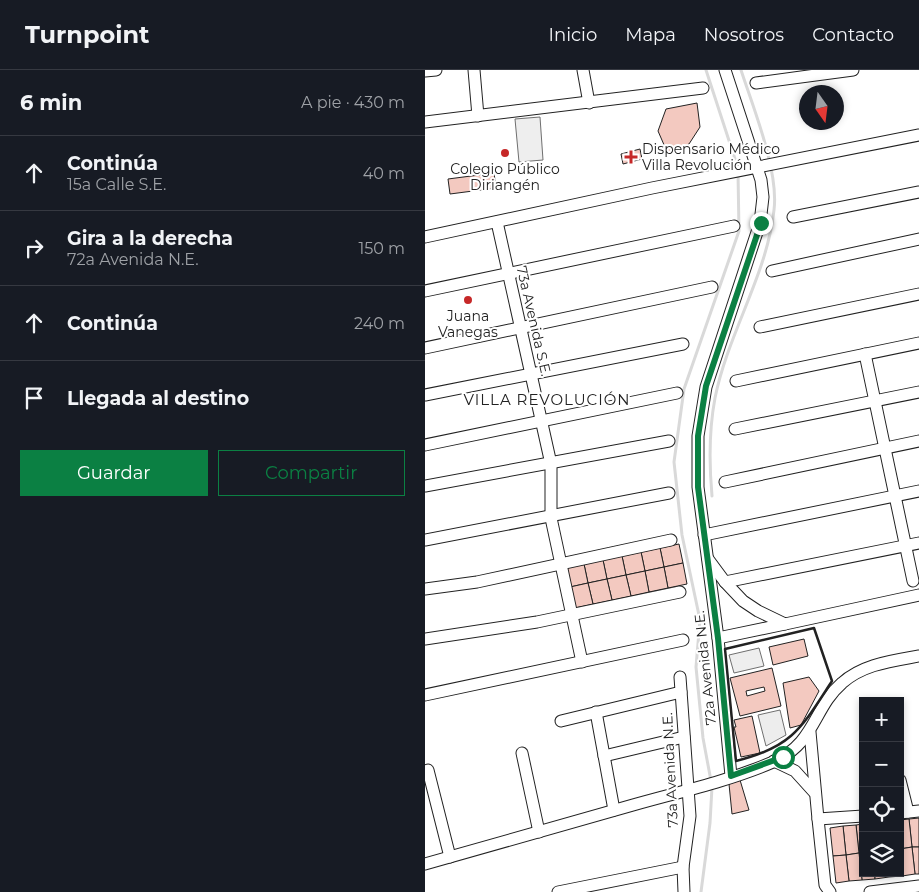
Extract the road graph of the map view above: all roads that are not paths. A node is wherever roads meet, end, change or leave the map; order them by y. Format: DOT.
graph roads {
  1 [pos="436,70"];
  2 [pos="474,70"];
  3 [pos="583,70"];
  4 [pos="725,70"];
  5 [pos="853,70"];
  6 [pos="425,71"];
  7 [pos="756,82"];
  8 [pos="703,88"];
  9 [pos="589,103"];
  10 [pos="478,116"];
  11 [pos="425,122"];
  12 [pos="919,135"];
  13 [pos="766,167"];
  14 [pos="919,192"];
  15 [pos="793,217"];
  16 [pos="497,222"];
  17 [pos="734,226"];
  18 [pos="425,237"];
  19 [pos="919,239"];
  20 [pos="772,271"];
  21 [pos="507,275"];
  22 [pos="711,287"];
  23 [pos="425,291"];
  24 [pos="919,294"];
  25 [pos="759,327"];
  26 [pos="520,328"];
  27 [pos="919,343"];
  28 [pos="683,344"];
  29 [pos="425,348"];
  30 [pos="865,354"];
  31 [pos="530,374"];
  32 [pos="736,381"];
  33 [pos="677,392"];
  34 [pos="919,392"];
  35 [pos="425,395"];
  36 [pos="875,401"];
  37 [pos="541,421"];
  38 [pos="735,429"];
  39 [pos="669,441"];
  40 [pos="919,441"];
  41 [pos="425,445"];
  42 [pos="886,448"];
  43 [pos="551,464"];
  44 [pos="725,482"];
  45 [pos="425,486"];
  46 [pos="919,491"];
  47 [pos="669,493"];
  48 [pos="895,496"];
  49 [pos="551,518"];
  50 [pos="704,535"];
  51 [pos="425,540"];
  52 [pos="671,540"];
  53 [pos="919,544"];
  54 [pos="906,546"];
  55 [pos="707,557"];
  56 [pos="561,563"];
  57 [pos="913,581"];
  58 [pos="725,582"];
  59 [pos="425,589"];
  60 [pos="679,592"];
  61 [pos="919,595"];
  62 [pos="571,615"];
  63 [pos="785,624"];
  64 [pos="718,638"];
  65 [pos="425,639"];
  66 [pos="683,640"];
  67 [pos="919,656"];
  68 [pos="582,662"];
  69 [pos="680,677"];
  70 [pos="681,692"];
  71 [pos="425,695"];
  72 [pos="596,712"];
  73 [pos="561,720"];
  74 [pos="810,732"];
  75 [pos="684,737"];
  76 [pos="522,753"];
  77 [pos="604,756"];
  78 [pos="774,761"];
  79 [pos="428,770"];
  80 [pos="728,777"];
  81 [pos="902,787"];
  82 [pos="688,790"];
  83 [pos="814,792"];
  84 [pos="614,810"];
  85 [pos="909,812"];
  86 [pos="859,816"];
  87 [pos="818,819"];
  88 [pos="539,832"];
  89 [pos="450,857"];
  90 [pos="425,864"];
  91 [pos="683,867"];
  92 [pos="919,886"];
  93 [pos="604,887"];
  94 [pos="558,892"];
  95 [pos="684,892"];
  96 [pos="831,892"];
  97 [pos="870,892"];
  1 -- 6 [label="street"];
  2 -- 10 [label="street"];
  3 -- 9 [label="street"];
  4 -- 13 [label="street, 72a Avenida N.E."];
  5 -- 7 [label="street"];
  8 -- 9 [label="street"];
  9 -- 10 [label="street"];
  10 -- 11 [label="street"];
  12 -- 13 [label="street"];
  13 -- 16 [label="street"];
  13 -- 50 [label="street, 72a Avenida N.E."];
  14 -- 15 [label="street"];
  16 -- 18 [label="street"];
  16 -- 21 [label="street, 73a Avenida S.E."];
  17 -- 21 [label="street"];
  19 -- 20 [label="street"];
  21 -- 23 [label="street"];
  21 -- 26 [label="street, 73a Avenida S.E."];
  22 -- 26 [label="street"];
  24 -- 25 [label="street"];
  26 -- 29 [label="street"];
  26 -- 31 [label="street, 73a Avenida S.E."];
  27 -- 30 [label="street"];
  28 -- 31 [label="street"];
  30 -- 32 [label="street"];
  30 -- 36 [label="street"];
  31 -- 35 [label="street"];
  31 -- 37 [label="street, 73a Avenida S.E."];
  33 -- 37 [label="street"];
  34 -- 36 [label="street"];
  36 -- 38 [label="street"];
  36 -- 42 [label="street"];
  37 -- 41 [label="street"];
  37 -- 43 [label="street, 73a Avenida S.E."];
  39 -- 43 [label="street"];
  40 -- 42 [label="street"];
  42 -- 44 [label="street"];
  42 -- 48 [label="street"];
  43 -- 45 [label="street"];
  43 -- 49 [label="street, 73a Avenida S.E."];
  46 -- 48 [label="street"];
  47 -- 49 [label="street"];
  48 -- 50 [label="street"];
  48 -- 54 [label="street"];
  49 -- 51 [label="street"];
  49 -- 56 [label="street, 73a Avenida S.E."];
  50 -- 55 [label="street, 72a Avenida N.E."];
  52 -- 56 [label="street"];
  53 -- 54 [label="street"];
  54 -- 57 [label="street"];
  54 -- 58 [label="street"];
  55 -- 58 [label="street"];
  55 -- 64 [label="street, 72a Avenida N.E."];
  56 -- 59 [label="street"];
  56 -- 62 [label="street, 73a Avenida S.E."];
  58 -- 63 [label="street"];
  60 -- 62 [label="street"];
  61 -- 63 [label="street"];
  62 -- 65 [label="street"];
  62 -- 68 [label="street, 73a Avenida S.E."];
  63 -- 64 [label="street"];
  64 -- 80 [label="street, 72a Avenida N.E."];
  66 -- 68 [label="street"];
  67 -- 74 [label="street"];
  68 -- 71 [label="street"];
  69 -- 70 [label="street, 73a Avenida N.E."];
  70 -- 72 [label="street"];
  70 -- 75 [label="street, 73a Avenida N.E."];
  72 -- 73 [label="street"];
  72 -- 77 [label="street"];
  74 -- 78 [label="street"];
  74 -- 83 [label="street"];
  75 -- 77 [label="street"];
  75 -- 82 [label="street, 73a Avenida N.E."];
  76 -- 88 [label="street"];
  77 -- 84 [label="street"];
  78 -- 80 [label="street"];
  78 -- 83 [label="street"];
  79 -- 89 [label="street"];
  80 -- 82 [label="street"];
  81 -- 85 [label="street"];
  82 -- 84 [label="street"];
  82 -- 91 [label="street, 73a Avenida N.E."];
  83 -- 87 [label="street"];
  84 -- 88 [label="street"];
  86 -- 87 [label="street"];
  87 -- 96 [label="street"];
  88 -- 89 [label="street"];
  89 -- 90 [label="street"];
  91 -- 93 [label="street"];
  91 -- 95 [label="street, 73a Avenida N.E."];
  92 -- 97 [label="street"];
  93 -- 94 [label="street"];
}
